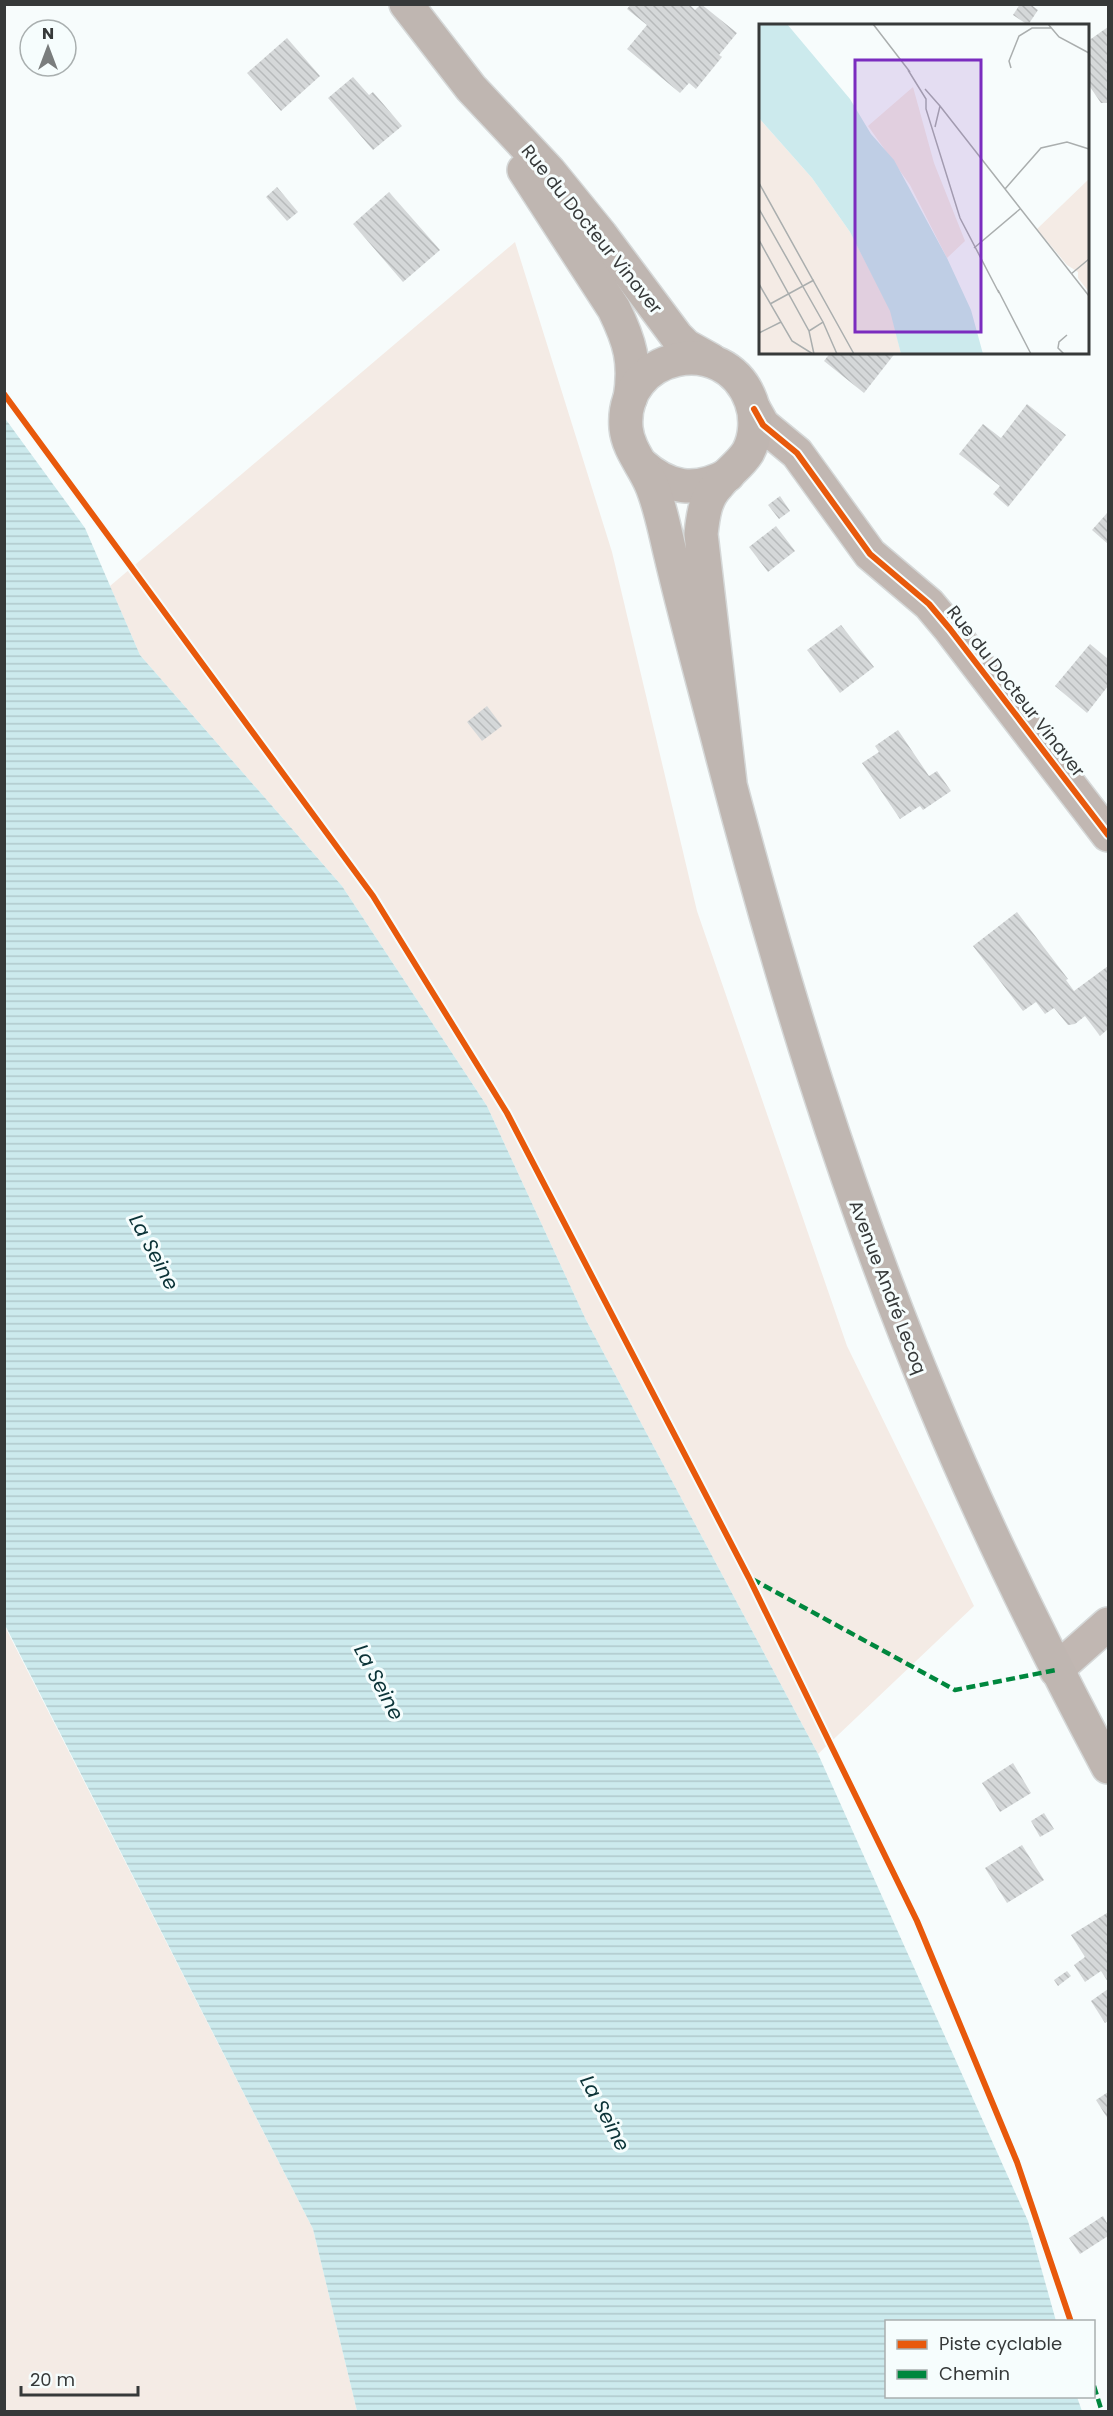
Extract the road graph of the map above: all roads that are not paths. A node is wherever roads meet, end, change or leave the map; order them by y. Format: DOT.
graph roads {
  1 [pos="406,4"];
  2 [pos="471,88"];
  3 [pos="718,364"];
  4 [pos="630,399"];
  5 [pos="754,409"];
  6 [pos="641,464"];
  7 [pos="733,470"];
  8 [pos="820,483"];
  9 [pos="730,783"];
  10 [pos="1108,835"];
  11 [pos="1108,1624"];
  12 [pos="1056,1670"];
  13 [pos="1108,1767"];
  1 -- 2 [label="main road, Rue du Docteur Vinaver"];
  2 -- 3 [label="main road, Rue du Docteur Vinaver"];
  2 -- 4 [label="main road, Rue du Docteur Vinaver"];
  3 -- 4 [label="main road"];
  3 -- 5 [label="main road"];
  4 -- 6 [label="main road"];
  5 -- 7 [label="main road"];
  5 -- 8 [label="street, Rue du Docteur Vinaver"];
  6 -- 7 [label="main road"];
  6 -- 9 [label="main road"];
  7 -- 8 [label="street, Rue du Docteur Vinaver"];
  7 -- 9 [label="main road"];
  8 -- 10 [label="street, Rue du Docteur Vinaver"];
  9 -- 12 [label="main road, Avenue André Lecoq"];
  11 -- 12 [label="street"];
  12 -- 13 [label="main road, Avenue André Lecoq"];
}
